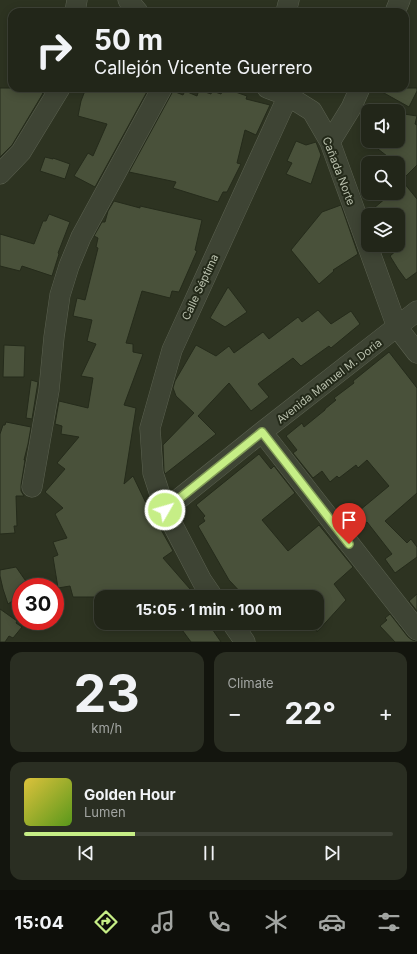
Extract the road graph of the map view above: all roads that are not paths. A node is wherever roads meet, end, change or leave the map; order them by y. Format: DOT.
graph roads {
  1 [pos="128,0"];
  2 [pos="135,8"];
  3 [pos="58,92"];
  4 [pos="160,92"];
  5 [pos="275,92"];
  6 [pos="277,92"];
  7 [pos="358,92"];
  8 [pos="330,142"];
  9 [pos="0,174"];
  10 [pos="417,311"];
  11 [pos="397,327"];
  12 [pos="417,353"];
  13 [pos="262,432"];
  14 [pos="32,487"];
  15 [pos="165,510"];
  16 [pos="208,590"];
  17 [pos="237,630"];
  18 [pos="417,630"];
  19 [pos="245,642"];
  1 -- 2 [label="street"];
  3 -- 9 [label="street"];
  4 -- 14 [label="street"];
  5 -- 15 [label="street, Calle Séptima"];
  6 -- 8 [label="street, Cañada Norte"];
  7 -- 8 [label="street"];
  8 -- 11 [label="street, Cañada Norte"];
  10 -- 11 [label="street, Avenida Manuel M. Doria"];
  11 -- 12 [label="street, Cañada Norte"];
  11 -- 13 [label="street, Avenida Manuel M. Doria"];
  13 -- 15 [label="street, Avenida Manuel M. Doria"];
  13 -- 18 [label="street"];
  15 -- 16 [label="street, Calle Séptima"];
  17 -- 19 [label="street"];
}
